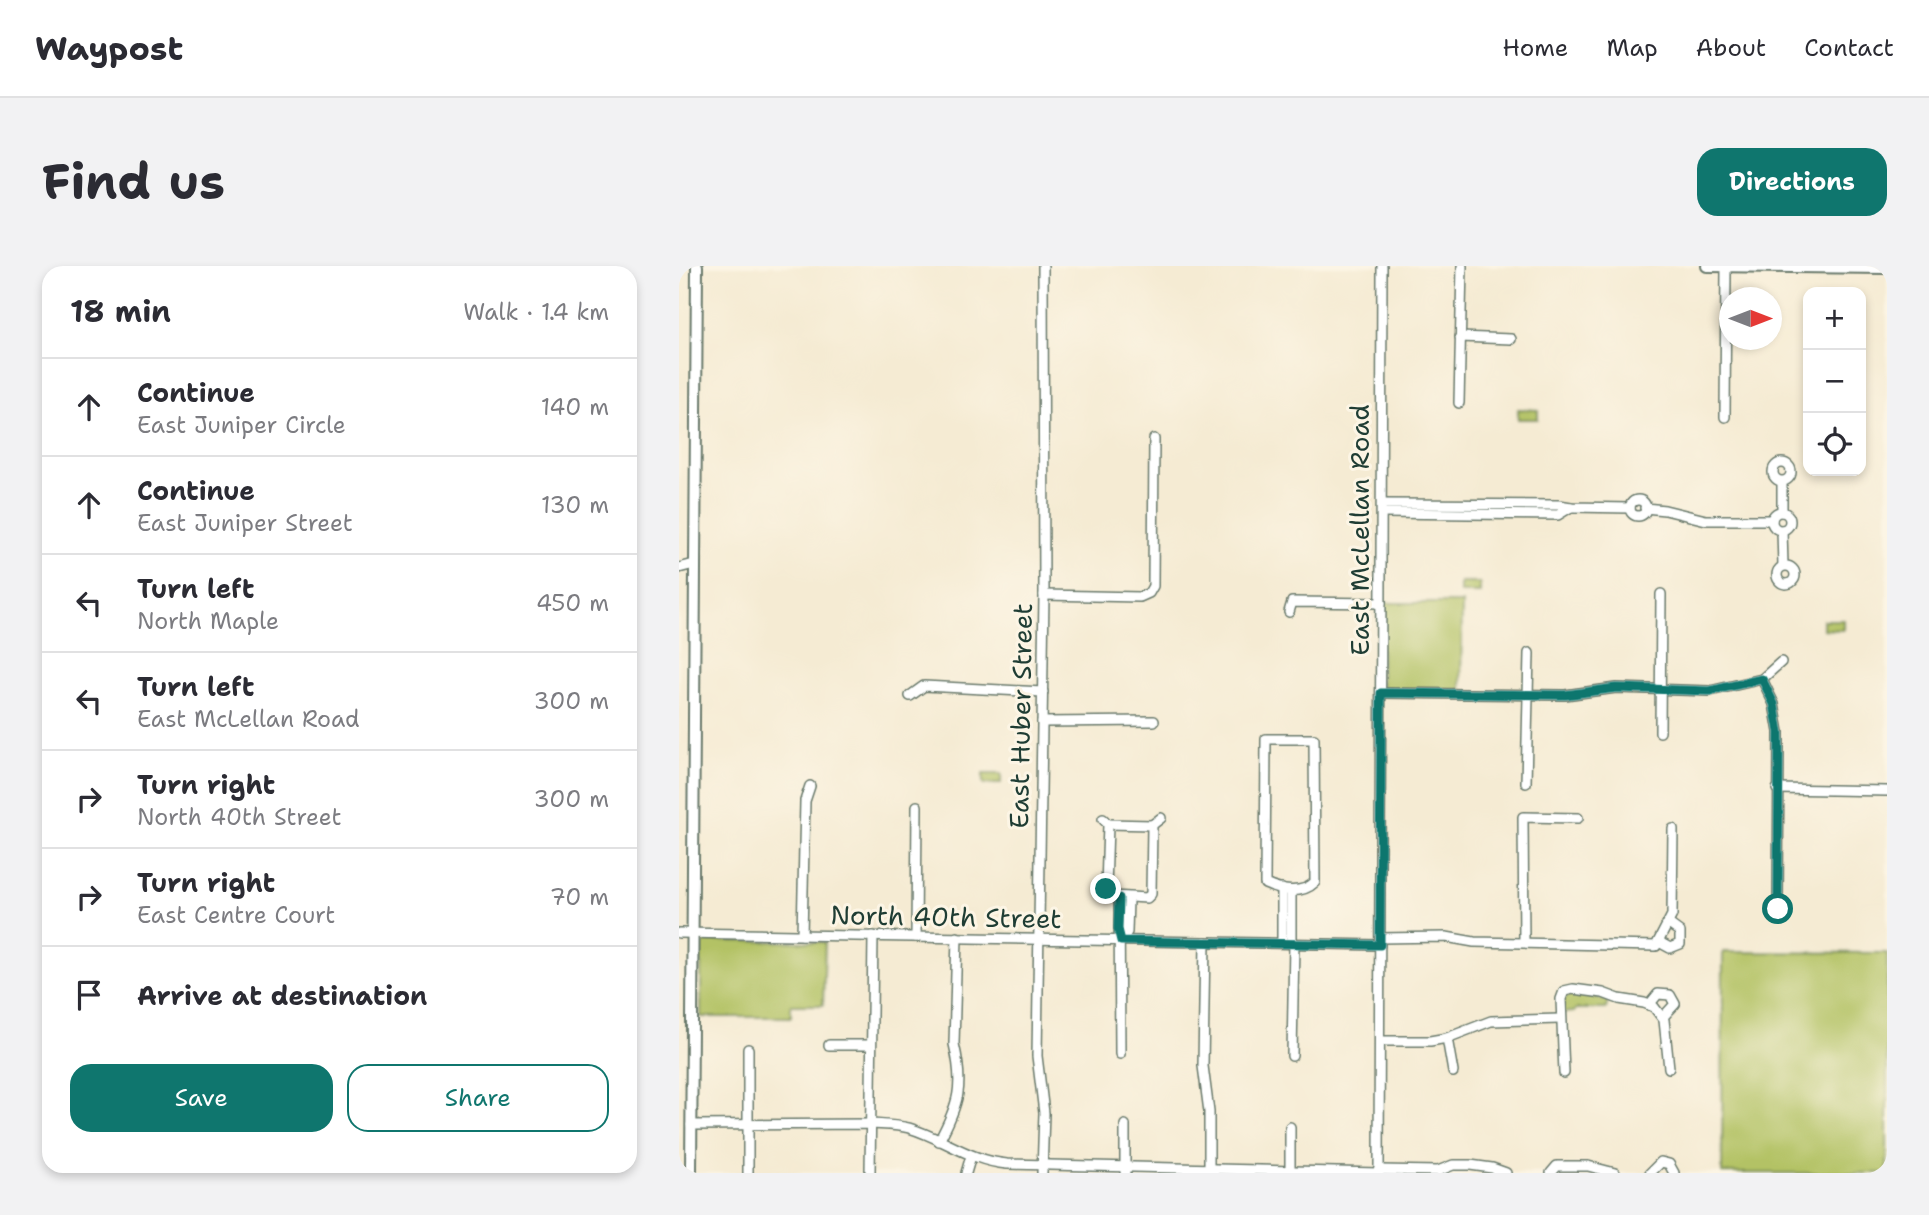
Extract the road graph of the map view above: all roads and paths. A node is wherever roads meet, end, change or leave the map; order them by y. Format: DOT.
graph roads {
  1 [pos="697,266"];
  2 [pos="1043,266"];
  3 [pos="1382,266"];
  4 [pos="1462,266"];
  5 [pos="1707,266"];
  6 [pos="1725,266"];
  7 [pos="1887,268"];
  8 [pos="1460,337"];
  9 [pos="1511,339"];
  10 [pos="1459,403"];
  11 [pos="1725,418"];
  12 [pos="1154,439"];
  13 [pos="1782,482"];
  14 [pos="1382,509"];
  15 [pos="1782,512"];
  16 [pos="1772,520"];
  17 [pos="1782,530"];
  18 [pos="679,561"];
  19 [pos="694,564"];
  20 [pos="1783,566"];
  21 [pos="679,568"];
  22 [pos="1661,594"];
  23 [pos="1044,595"];
  24 [pos="1381,603"];
  25 [pos="1289,612"];
  26 [pos="1529,653"];
  27 [pos="1781,662"];
  28 [pos="1762,679"];
  29 [pos="1660,690"];
  30 [pos="1043,692"];
  31 [pos="1381,693"];
  32 [pos="1527,694"];
  33 [pos="910,696"];
  34 [pos="1154,721"];
  35 [pos="1042,722"];
  36 [pos="1660,732"];
  37 [pos="1526,783"];
  38 [pos="810,786"];
  39 [pos="1777,789"];
  40 [pos="1887,790"];
  41 [pos="917,806"];
  42 [pos="1161,818"];
  43 [pos="1578,818"];
  44 [pos="1152,825"];
  45 [pos="1673,829"];
  46 [pos="1287,890"];
  47 [pos="1123,898"];
  48 [pos="1778,909"];
  49 [pos="1669,924"];
  50 [pos="679,933"];
  51 [pos="691,933"];
  52 [pos="802,935"];
  53 [pos="873,936"];
  54 [pos="916,937"];
  55 [pos="957,937"];
  56 [pos="1038,939"];
  57 [pos="1121,941"];
  58 [pos="1205,942"];
  59 [pos="1380,942"];
  60 [pos="1524,942"];
  61 [pos="1659,942"];
  62 [pos="1289,943"];
  63 [pos="1649,1005"];
  64 [pos="1663,1017"];
  65 [pos="1560,1019"];
  66 [pos="1447,1038"];
  67 [pos="1380,1041"];
  68 [pos="829,1045"];
  69 [pos="871,1045"];
  70 [pos="748,1049"];
  71 [pos="1120,1054"];
  72 [pos="1292,1056"];
  73 [pos="1669,1068"];
  74 [pos="1453,1072"];
  75 [pos="1564,1073"];
  76 [pos="871,1124"];
  77 [pos="691,1125"];
  78 [pos="748,1125"];
  79 [pos="1125,1125"];
  80 [pos="1290,1127"];
  81 [pos="939,1141"];
  82 [pos="971,1156"];
  83 [pos="1042,1170"];
  84 [pos="1125,1170"];
  85 [pos="1209,1171"];
  86 [pos="1445,1171"];
  87 [pos="1290,1172"];
  88 [pos="1379,1172"];
  89 [pos="691,1173"];
  90 [pos="748,1173"];
  91 [pos="870,1173"];
  92 [pos="966,1173"];
  93 [pos="1506,1173"];
  94 [pos="1551,1173"];
  95 [pos="1615,1173"];
  96 [pos="1650,1173"];
  97 [pos="1674,1173"];
  1 -- 19 [label="main road"];
  2 -- 23 [label="street, East Huber Street"];
  3 -- 14 [label="street, East McLellan Road"];
  4 -- 8 [label="street"];
  5 -- 6 [label="main road"];
  6 -- 7 [label="main road"];
  6 -- 11 [label="street"];
  8 -- 9 [label="street"];
  8 -- 10 [label="street"];
  12 -- 23 [label="street"];
  13 -- 15 [label="street"];
  14 -- 16 [label="street"];
  14 -- 24 [label="street, East McLellan Road"];
  15 -- 16 [label="street"];
  15 -- 17 [label="street"];
  16 -- 17 [label="street"];
  17 -- 20 [label="street"];
  18 -- 19 [label="street"];
  19 -- 21 [label="street"];
  19 -- 51 [label="main road"];
  22 -- 29 [label="street"];
  23 -- 30 [label="street, East Huber Street"];
  24 -- 25 [label="street"];
  24 -- 31 [label="street, East McLellan Road"];
  26 -- 32 [label="street"];
  27 -- 28 [label="street"];
  28 -- 29 [label="street"];
  28 -- 39 [label="street"];
  29 -- 32 [label="street"];
  29 -- 36 [label="street"];
  30 -- 33 [label="street"];
  30 -- 35 [label="street, East Huber Street"];
  31 -- 32 [label="street"];
  31 -- 59 [label="street, East McLellan Road"];
  32 -- 37 [label="street"];
  34 -- 35 [label="street"];
  35 -- 56 [label="street, East Huber Street"];
  38 -- 52 [label="street"];
  39 -- 40 [label="street"];
  39 -- 48 [label="street"];
  41 -- 54 [label="street"];
  42 -- 44 [label="street"];
  43 -- 60 [label="street"];
  44 -- 47 [label="street"];
  44 -- 47 [label="street"];
  45 -- 49 [label="street"];
  46 -- 46 [label="street"];
  46 -- 62 [label="street"];
  47 -- 57 [label="street"];
  49 -- 61 [label="street"];
  49 -- 61 [label="street, North 40th Street"];
  50 -- 51 [label="street, North 40th Street"];
  51 -- 52 [label="street, North 40th Street"];
  51 -- 77 [label="main road"];
  52 -- 53 [label="street, North 40th Street"];
  53 -- 54 [label="street, North 40th Street"];
  53 -- 69 [label="street"];
  54 -- 55 [label="street, North 40th Street"];
  55 -- 56 [label="street, North 40th Street"];
  55 -- 81 [label="street"];
  56 -- 57 [label="street, North 40th Street"];
  56 -- 83 [label="street, East Huber Street"];
  57 -- 58 [label="street, North 40th Street"];
  57 -- 71 [label="street"];
  58 -- 62 [label="street, North 40th Street"];
  58 -- 85 [label="street"];
  59 -- 60 [label="street, North 40th Street"];
  59 -- 62 [label="street, North 40th Street"];
  59 -- 67 [label="street, East McLellan Road"];
  60 -- 61 [label="street, North 40th Street"];
  62 -- 72 [label="street"];
  63 -- 64 [label="street"];
  63 -- 64 [label="street"];
  63 -- 65 [label="street"];
  64 -- 73 [label="street"];
  65 -- 66 [label="street"];
  65 -- 75 [label="street"];
  66 -- 67 [label="street"];
  66 -- 74 [label="street"];
  67 -- 88 [label="street, East McLellan Road"];
  68 -- 69 [label="street"];
  69 -- 76 [label="street"];
  70 -- 78 [label="street"];
  76 -- 78 [label="street"];
  76 -- 81 [label="street"];
  76 -- 91 [label="street"];
  77 -- 78 [label="street"];
  77 -- 89 [label="main road"];
  78 -- 90 [label="street"];
  79 -- 84 [label="street"];
  80 -- 87 [label="street"];
  81 -- 82 [label="street"];
  82 -- 83 [label="street"];
  82 -- 92 [label="street"];
  83 -- 84 [label="street"];
  84 -- 85 [label="street"];
  85 -- 87 [label="street"];
  86 -- 88 [label="street"];
  86 -- 93 [label="street"];
  87 -- 88 [label="street"];
  94 -- 95 [label="street"];
  96 -- 97 [label="street"];
}
